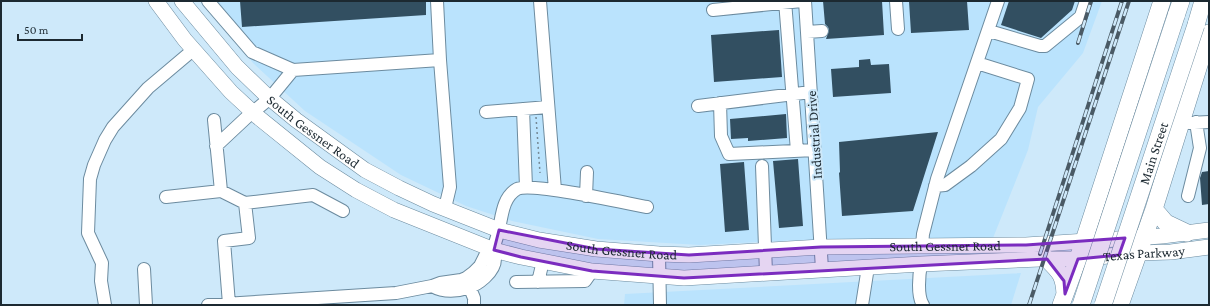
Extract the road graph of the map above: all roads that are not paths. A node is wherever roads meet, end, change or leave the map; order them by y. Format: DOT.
graph roads {
  1 [pos="156,1"];
  2 [pos="182,1"];
  3 [pos="208,1"];
  4 [pos="221,1"];
  5 [pos="437,1"];
  6 [pos="540,1"];
  7 [pos="804,1"];
  8 [pos="896,1"];
  9 [pos="998,1"];
  10 [pos="1086,1"];
  11 [pos="1162,1"];
  12 [pos="1203,1"];
  13 [pos="785,2"];
  14 [pos="1179,9"];
  15 [pos="713,10"];
  16 [pos="221,16"];
  17 [pos="898,29"];
  18 [pos="1202,29"];
  19 [pos="822,31"];
  20 [pos="989,31"];
  21 [pos="807,32"];
  22 [pos="193,50"];
  23 [pos="440,60"];
  24 [pos="977,64"];
  25 [pos="293,70"];
  26 [pos="811,92"];
  27 [pos="792,95"];
  28 [pos="270,98"];
  29 [pos="720,103"];
  30 [pos="698,106"];
  31 [pos="548,107"];
  32 [pos="523,109"];
  33 [pos="252,112"];
  34 [pos="486,112"];
  35 [pos="214,120"];
  36 [pos="1196,122"];
  37 [pos="1209,122"];
  38 [pos="1180,123"];
  39 [pos="216,146"];
  40 [pos="815,150"];
  41 [pos="797,151"];
  42 [pos="762,166"];
  43 [pos="587,172"];
  44 [pos="935,186"];
  45 [pos="526,187"];
  46 [pos="554,190"];
  47 [pos="221,191"];
  48 [pos="586,196"];
  49 [pos="1188,196"];
  50 [pos="166,197"];
  51 [pos="246,203"];
  52 [pos="646,207"];
  53 [pos="445,208"];
  54 [pos="1154,208"];
  55 [pos="343,211"];
  56 [pos="499,230"];
  57 [pos="1209,230"];
  58 [pos="1187,233"];
  59 [pos="1143,237"];
  60 [pos="1083,241"];
  61 [pos="922,246"];
  62 [pos="821,247"];
  63 [pos="869,247"];
  64 [pos="1209,247"];
  65 [pos="596,249"];
  66 [pos="494,250"];
  67 [pos="766,251"];
  68 [pos="1138,253"];
  69 [pos="659,254"];
  70 [pos="1047,259"];
  71 [pos="1078,259"];
  72 [pos="542,261"];
  73 [pos="921,264"];
  74 [pos="868,267"];
  75 [pos="144,269"];
  76 [pos="822,269"];
  77 [pos="592,271"];
  78 [pos="766,273"];
  79 [pos="659,276"];
  80 [pos="516,282"];
  81 [pos="538,282"];
  82 [pos="468,283"];
  83 [pos="396,293"];
  84 [pos="1063,300"];
  85 [pos="333,301"];
  86 [pos="224,304"];
  87 [pos="105,305"];
  88 [pos="146,305"];
  89 [pos="208,305"];
  90 [pos="397,305"];
  91 [pos="474,305"];
  92 [pos="660,305"];
  93 [pos="862,305"];
  94 [pos="923,305"];
  95 [pos="1081,305"];
  96 [pos="1103,305"];
  97 [pos="1120,305"];
  1 -- 22 [label="main road, South Gessner Road"];
  2 -- 28 [label="main road, South Gessner Road"];
  3 -- 16 [label="street"];
  4 -- 16 [label="street"];
  5 -- 23 [label="street"];
  6 -- 31 [label="street"];
  7 -- 13 [label="street"];
  7 -- 21 [label="street, Industrial Drive"];
  8 -- 17 [label="street"];
  9 -- 20 [label="street"];
  10 -- 20 [label="street"];
  11 -- 60 [label="highway"];
  12 -- 18 [label="highway, Main Street"];
  13 -- 15 [label="street"];
  13 -- 27 [label="street"];
  14 -- 95 [label="highway, Main Street, bridge"];
  16 -- 25 [label="street"];
  18 -- 38 [label="highway"];
  18 -- 96 [label="highway, Main Street, bridge"];
  19 -- 21 [label="street"];
  20 -- 24 [label="street"];
  21 -- 26 [label="street, Industrial Drive"];
  22 -- 33 [label="main road, South Gessner Road"];
  22 -- 87 [label="street"];
  23 -- 25 [label="street"];
  23 -- 53 [label="street"];
  24 -- 44 [label="street"];
  24 -- 44 [label="street"];
  25 -- 28 [label="street"];
  26 -- 27 [label="street"];
  26 -- 40 [label="street, Industrial Drive"];
  27 -- 29 [label="street"];
  27 -- 41 [label="street"];
  28 -- 33 [label="street"];
  28 -- 53 [label="main road, South Gessner Road"];
  29 -- 30 [label="street"];
  29 -- 41 [label="street"];
  31 -- 32 [label="street"];
  31 -- 46 [label="street"];
  32 -- 34 [label="street"];
  32 -- 45 [label="street"];
  33 -- 39 [label="street"];
  33 -- 66 [label="main road, South Gessner Road"];
  35 -- 39 [label="street"];
  36 -- 37 [label="street"];
  36 -- 38 [label="street"];
  36 -- 49 [label="street"];
  38 -- 54 [label="highway"];
  39 -- 47 [label="street"];
  40 -- 41 [label="street"];
  40 -- 62 [label="street, Industrial Drive"];
  42 -- 67 [label="street"];
  43 -- 48 [label="street"];
  44 -- 61 [label="street"];
  45 -- 46 [label="street"];
  45 -- 56 [label="street"];
  46 -- 48 [label="street"];
  47 -- 50 [label="street"];
  47 -- 51 [label="street"];
  48 -- 52 [label="street"];
  51 -- 55 [label="street"];
  51 -- 86 [label="street"];
  53 -- 56 [label="main road, South Gessner Road"];
  54 -- 58 [label="highway"];
  54 -- 59 [label="highway"];
  56 -- 65 [label="main road, South Gessner Road"];
  56 -- 66 [label="street"];
  57 -- 58 [label="main road, Texas Parkway"];
  58 -- 59 [label="main road, Texas Parkway"];
  59 -- 60 [label="main road, South Gessner Road"];
  59 -- 68 [label="highway"];
  60 -- 61 [label="main road, South Gessner Road"];
  60 -- 71 [label="highway"];
  61 -- 63 [label="main road, South Gessner Road"];
  61 -- 73 [label="main road"];
  62 -- 63 [label="main road, South Gessner Road"];
  62 -- 67 [label="main road, South Gessner Road"];
  62 -- 76 [label="street, Industrial Drive"];
  63 -- 74 [label="main road"];
  64 -- 68 [label="main road, Texas Parkway"];
  65 -- 69 [label="main road, South Gessner Road"];
  65 -- 77 [label="main road"];
  66 -- 72 [label="main road, South Gessner Road"];
  66 -- 82 [label="street"];
  67 -- 69 [label="main road, South Gessner Road"];
  67 -- 78 [label="street"];
  68 -- 71 [label="main road, Texas Parkway"];
  68 -- 97 [label="highway"];
  69 -- 79 [label="street"];
  70 -- 71 [label="main road, South Gessner Road"];
  70 -- 73 [label="main road, South Gessner Road"];
  70 -- 84 [label="highway"];
  71 -- 84 [label="highway"];
  72 -- 77 [label="main road, South Gessner Road"];
  72 -- 81 [label="street"];
  73 -- 74 [label="main road, South Gessner Road"];
  73 -- 94 [label="street"];
  74 -- 76 [label="main road, South Gessner Road"];
  74 -- 93 [label="street"];
  75 -- 88 [label="street"];
  76 -- 78 [label="main road, South Gessner Road"];
  77 -- 79 [label="main road, South Gessner Road"];
  77 -- 81 [label="street"];
  78 -- 79 [label="main road, South Gessner Road"];
  79 -- 92 [label="street"];
  80 -- 81 [label="street"];
  82 -- 83 [label="street"];
  82 -- 91 [label="street"];
  83 -- 85 [label="street"];
  83 -- 90 [label="street"];
  85 -- 86 [label="street"];
  86 -- 89 [label="street"];
}
